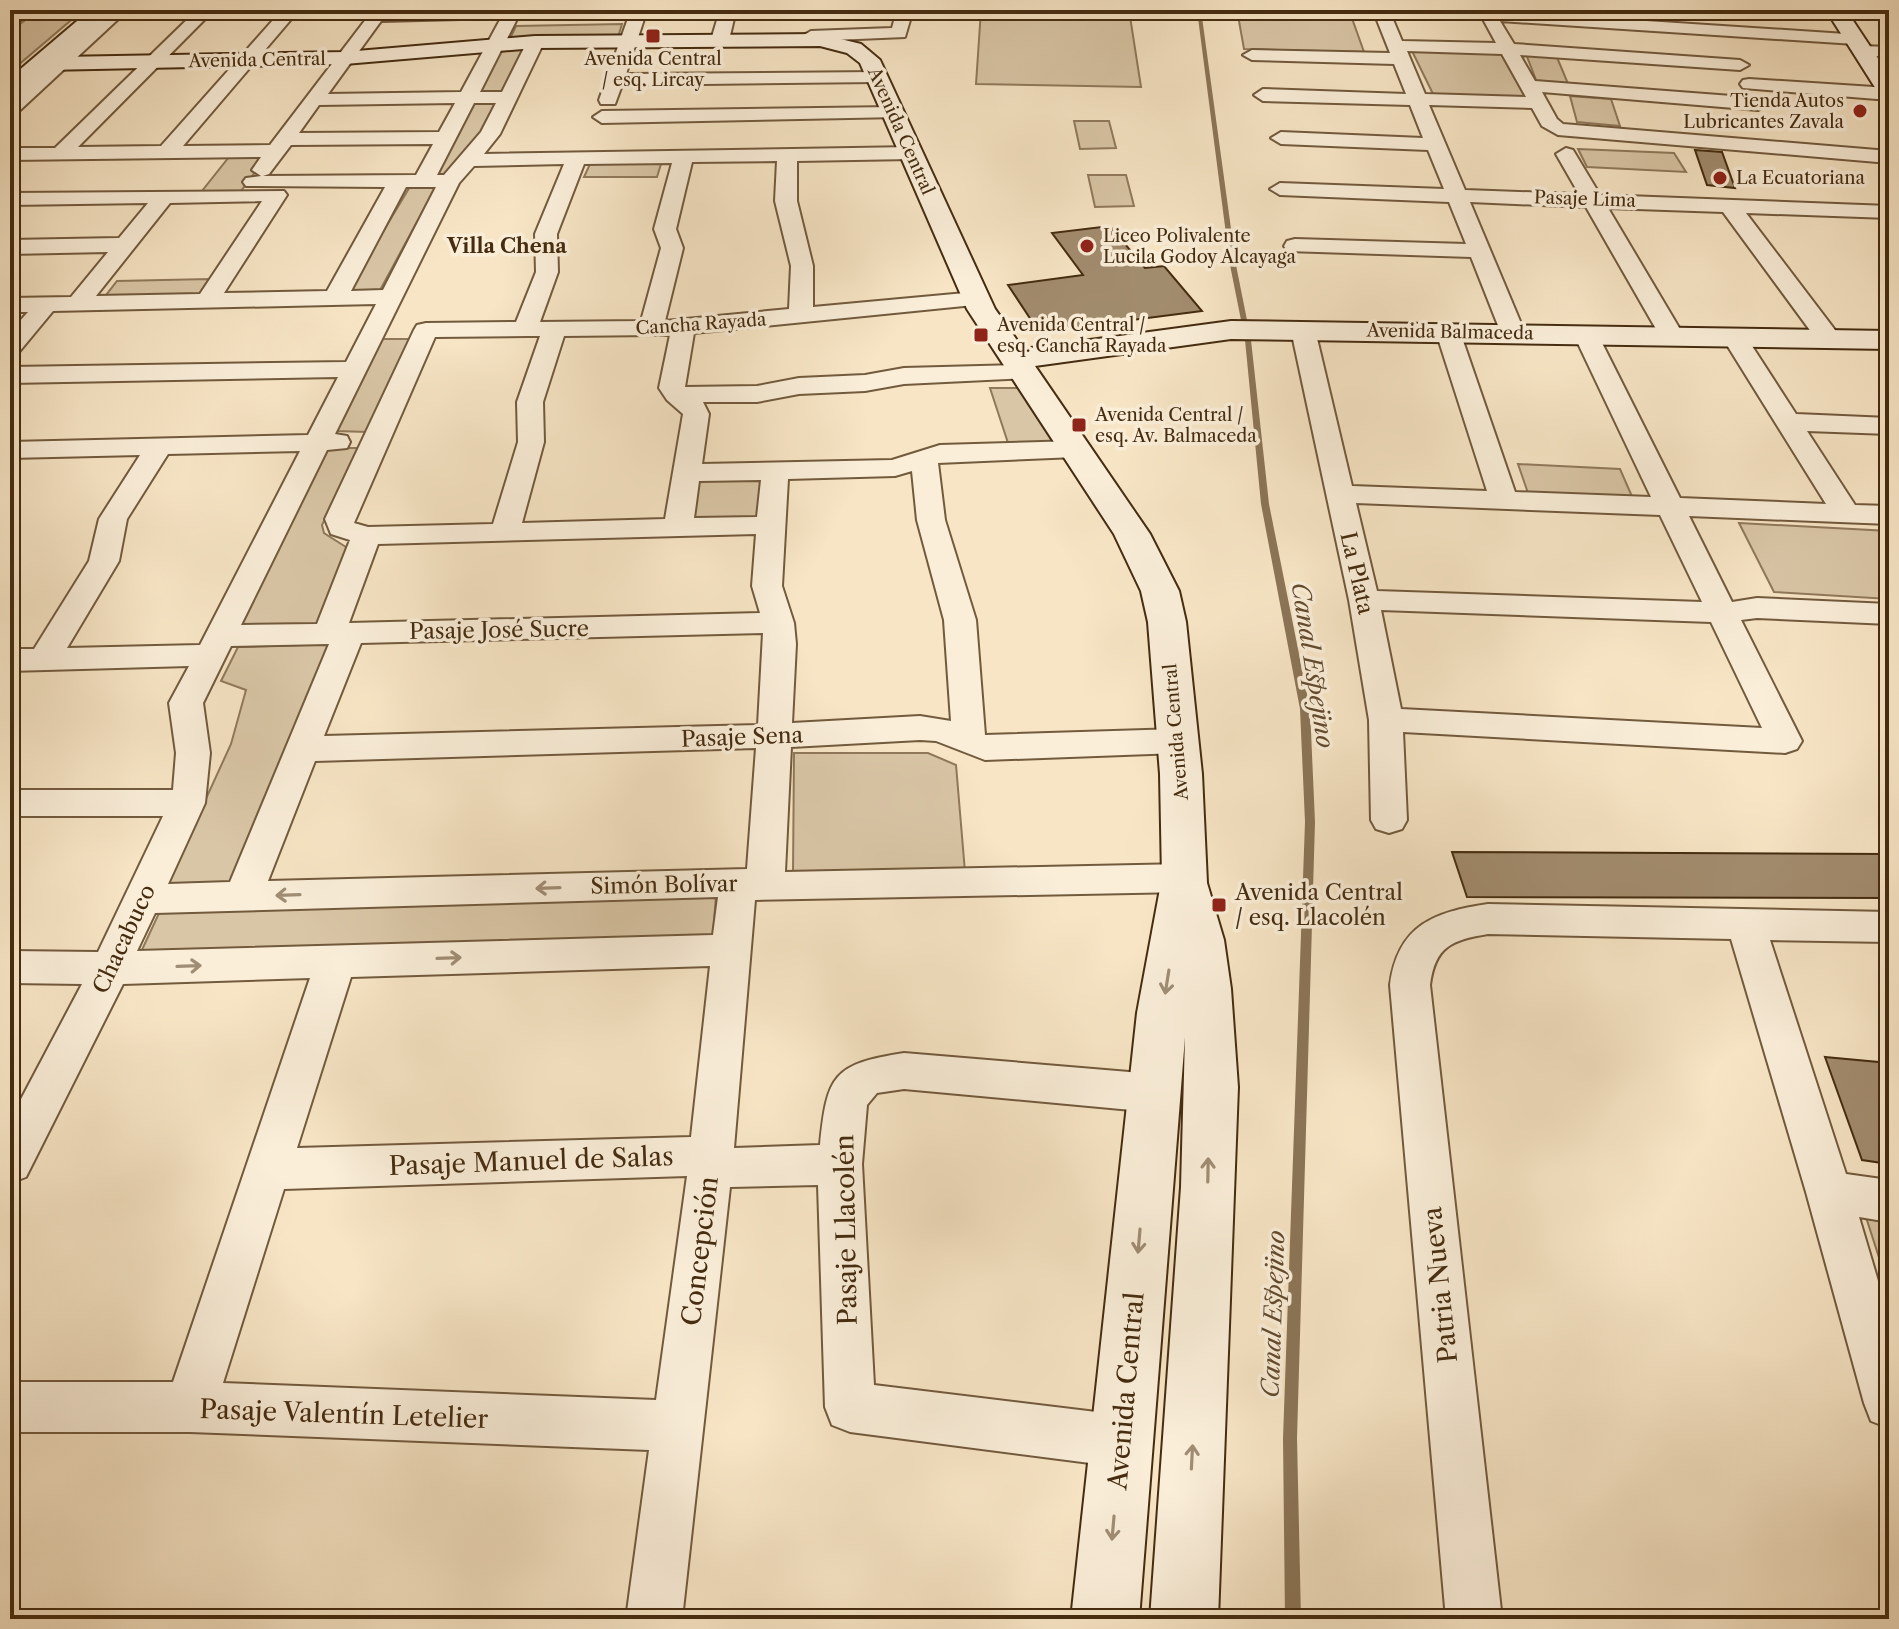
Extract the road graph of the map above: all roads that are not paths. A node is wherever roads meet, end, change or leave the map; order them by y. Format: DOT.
graph roads {
  1 [pos="21,10"];
  2 [pos="102,10"];
  3 [pos="120,10"];
  4 [pos="206,10"];
  5 [pos="291,10"];
  6 [pos="595,10"];
  7 [pos="639,10"];
  8 [pos="728,10"];
  9 [pos="905,10"];
  10 [pos="1381,10"];
  11 [pos="1836,10"];
  12 [pos="513,11"];
  13 [pos="1488,12"];
  14 [pos="379,13"];
  15 [pos="1604,16"];
  16 [pos="10,19"];
  17 [pos="1725,31"];
  18 [pos="812,33"];
  19 [pos="630,40"];
  20 [pos="720,40"];
  21 [pos="535,42"];
  22 [pos="495,45"];
  23 [pos="1858,45"];
  24 [pos="1508,49"];
  25 [pos="1889,52"];
  26 [pos="1399,53"];
  27 [pos="1252,55"];
  28 [pos="345,58"];
  29 [pos="247,61"];
  30 [pos="153,62"];
  31 [pos="50,63"];
  32 [pos="1740,65"];
  33 [pos="878,77"];
  34 [pos="615,80"];
  35 [pos="1749,84"];
  36 [pos="10,89"];
  37 [pos="1889,93"];
  38 [pos="1533,94"];
  39 [pos="1263,95"];
  40 [pos="468,97"];
  41 [pos="508,97"];
  42 [pos="1418,99"];
  43 [pos="314,100"];
  44 [pos="1758,104"];
  45 [pos="10,109"];
  46 [pos="893,113"];
  47 [pos="447,138"];
  48 [pos="1281,138"];
  49 [pos="591,142"];
  50 [pos="1436,144"];
  51 [pos="281,145"];
  52 [pos="1777,148"];
  53 [pos="167,152"];
  54 [pos="61,153"];
  55 [pos="912,153"];
  56 [pos="10,154"];
  57 [pos="1566,154"];
  58 [pos="787,155"];
  59 [pos="683,157"];
  60 [pos="1889,157"];
  61 [pos="468,160"];
  62 [pos="424,180"];
  63 [pos="399,181"];
  64 [pos="450,181"];
  65 [pos="253,182"];
  66 [pos="1280,189"];
  67 [pos="277,195"];
  68 [pos="1457,195"];
  69 [pos="165,196"];
  70 [pos="10,199"];
  71 [pos="1592,199"];
  72 [pos="1728,204"];
  73 [pos="1889,212"];
  74 [pos="125,245"];
  75 [pos="1295,246"];
  76 [pos="10,247"];
  77 [pos="1480,251"];
  78 [pos="391,297"];
  79 [pos="335,298"];
  80 [pos="976,299"];
  81 [pos="207,301"];
  82 [pos="78,303"];
  83 [pos="47,304"];
  84 [pos="10,305"];
  85 [pos="801,316"];
  86 [pos="683,328"];
  87 [pos="651,329"];
  88 [pos="525,330"];
  89 [pos="554,330"];
  90 [pos="1303,330"];
  91 [pos="1448,332"];
  92 [pos="1513,333"];
  93 [pos="1586,335"];
  94 [pos="1672,336"];
  95 [pos="1734,337"];
  96 [pos="1829,339"];
  97 [pos="1889,340"];
  98 [pos="10,347"];
  99 [pos="1017,367"];
  100 [pos="355,369"];
  101 [pos="10,375"];
  102 [pos="676,395"];
  103 [pos="1788,422"];
  104 [pos="1889,426"];
  105 [pos="374,441"];
  106 [pos="318,443"];
  107 [pos="159,447"];
  108 [pos="1076,449"];
  109 [pos="11,451"];
  110 [pos="924,457"];
  111 [pos="775,472"];
  112 [pos="688,473"];
  113 [pos="1338,494"];
  114 [pos="1504,500"];
  115 [pos="1670,506"];
  116 [pos="1846,513"];
  117 [pos="1889,515"];
  118 [pos="771,525"];
  119 [pos="678,527"];
  120 [pos="505,532"];
  121 [pos="366,536"];
  122 [pos="1364,600"];
  123 [pos="1723,613"];
  124 [pos="1889,614"];
  125 [pos="778,623"];
  126 [pos="339,634"];
  127 [pos="215,646"];
  128 [pos="44,659"];
  129 [pos="10,660"];
  130 [pos="1386,720"];
  131 [pos="776,736"];
  132 [pos="1178,741"];
  133 [pos="969,742"];
  134 [pos="303,749"];
  135 [pos="10,803"];
  136 [pos="187,803"];
  137 [pos="1389,820"];
  138 [pos="1185,878"];
  139 [pos="752,884"];
  140 [pos="243,896"];
  141 [pos="143,899"];
  142 [pos="1746,925"];
  143 [pos="1889,927"];
  144 [pos="730,950"];
  145 [pos="336,961"];
  146 [pos="10,967"];
  147 [pos="111,968"];
  148 [pos="1153,1093"];
  149 [pos="711,1162"];
  150 [pos="10,1163"];
  151 [pos="840,1164"];
  152 [pos="268,1169"];
  153 [pos="1829,1192"];
  154 [pos="1889,1201"];
  155 [pos="1135,1292"];
  156 [pos="1874,1300"];
  157 [pos="1202,1305"];
  158 [pos="1889,1403"];
  159 [pos="10,1407"];
  160 [pos="190,1407"];
  161 [pos="679,1426"];
  162 [pos="1121,1441"];
  163 [pos="654,1619"];
  164 [pos="1105,1619"];
  165 [pos="1184,1619"];
  166 [pos="1474,1619"];
  1 -- 16 [label="highway"];
  2 -- 31 [label="street"];
  3 -- 31 [label="street"];
  4 -- 30 [label="street"];
  5 -- 29 [label="street"];
  6 -- 12 [label="street"];
  7 -- 19 [label="street"];
  8 -- 20 [label="street"];
  9 -- 18 [label="street"];
  10 -- 26 [label="street"];
  11 -- 23 [label="street"];
  12 -- 14 [label="street"];
  12 -- 22 [label="street"];
  13 -- 15 [label="street"];
  13 -- 24 [label="street"];
  14 -- 28 [label="street"];
  15 -- 17 [label="street"];
  17 -- 23 [label="street"];
  17 -- 32 [label="street"];
  18 -- 20 [label="street, Avenida Central"];
  18 -- 33 [label="street, Avenida Central"];
  19 -- 20 [label="street, Avenida Central"];
  19 -- 21 [label="street, Avenida Central"];
  19 -- 34 [label="street"];
  21 -- 22 [label="street, Avenida Central"];
  21 -- 41 [label="street"];
  22 -- 28 [label="street, Avenida Central"];
  22 -- 40 [label="street"];
  23 -- 25 [label="street"];
  23 -- 37 [label="street"];
  24 -- 26 [label="street"];
  24 -- 32 [label="street"];
  24 -- 38 [label="street"];
  26 -- 27 [label="street"];
  26 -- 42 [label="street"];
  28 -- 29 [label="street, Avenida Central"];
  28 -- 43 [label="street"];
  29 -- 30 [label="street, Avenida Central"];
  29 -- 53 [label="street"];
  30 -- 31 [label="street, Avenida Central"];
  30 -- 54 [label="street"];
  31 -- 36 [label="street"];
  31 -- 45 [label="street"];
  32 -- 35 [label="street"];
  33 -- 34 [label="street"];
  33 -- 46 [label="street, Avenida Central"];
  34 -- 49 [label="street"];
  35 -- 37 [label="street"];
  35 -- 44 [label="street"];
  38 -- 42 [label="street"];
  38 -- 44 [label="street"];
  38 -- 52 [label="street"];
  39 -- 42 [label="street"];
  40 -- 41 [label="street"];
  40 -- 43 [label="street"];
  40 -- 47 [label="street"];
  41 -- 61 [label="street"];
  42 -- 50 [label="street"];
  43 -- 51 [label="street"];
  44 -- 52 [label="street"];
  46 -- 49 [label="street"];
  46 -- 55 [label="street, Avenida Central"];
  47 -- 51 [label="street"];
  47 -- 62 [label="street"];
  48 -- 50 [label="street"];
  49 -- 59 [label="street"];
  49 -- 61 [label="street"];
  49 -- 88 [label="street"];
  50 -- 68 [label="street"];
  51 -- 53 [label="street"];
  51 -- 65 [label="street"];
  52 -- 60 [label="street"];
  53 -- 54 [label="street"];
  54 -- 56 [label="street"];
  55 -- 58 [label="street"];
  55 -- 80 [label="street, Avenida Central"];
  57 -- 71 [label="street"];
  58 -- 59 [label="street"];
  58 -- 85 [label="street"];
  59 -- 87 [label="street"];
  61 -- 64 [label="street"];
  62 -- 63 [label="street"];
  62 -- 64 [label="street"];
  63 -- 65 [label="street"];
  63 -- 79 [label="street"];
  64 -- 78 [label="street"];
  65 -- 67 [label="street"];
  66 -- 68 [label="street, Pasaje Lima"];
  67 -- 69 [label="street"];
  67 -- 81 [label="street"];
  68 -- 71 [label="street, Pasaje Lima"];
  68 -- 77 [label="street"];
  69 -- 70 [label="street"];
  69 -- 74 [label="street"];
  71 -- 72 [label="street, Pasaje Lima"];
  71 -- 94 [label="street"];
  72 -- 73 [label="street, Pasaje Lima"];
  72 -- 96 [label="street"];
  74 -- 76 [label="street"];
  74 -- 82 [label="street"];
  75 -- 77 [label="street"];
  77 -- 92 [label="street"];
  78 -- 79 [label="street"];
  78 -- 100 [label="street"];
  79 -- 81 [label="street"];
  80 -- 85 [label="street, Cancha Rayada"];
  80 -- 99 [label="street, Avenida Central"];
  81 -- 82 [label="street"];
  82 -- 83 [label="street"];
  83 -- 84 [label="street"];
  83 -- 98 [label="street"];
  85 -- 86 [label="street, Cancha Rayada"];
  86 -- 87 [label="street, Cancha Rayada"];
  86 -- 102 [label="street"];
  87 -- 89 [label="street, Cancha Rayada"];
  88 -- 89 [label="street, Cancha Rayada"];
  88 -- 105 [label="street, Cancha Rayada"];
  89 -- 120 [label="street"];
  90 -- 91 [label="street, Avenida Balmaceda"];
  90 -- 99 [label="street, Avenida Balmaceda"];
  90 -- 113 [label="street, La Plata"];
  91 -- 92 [label="street, Avenida Balmaceda"];
  91 -- 114 [label="street"];
  92 -- 93 [label="street, Avenida Balmaceda"];
  93 -- 94 [label="street, Avenida Balmaceda"];
  93 -- 115 [label="street"];
  94 -- 95 [label="street, Avenida Balmaceda"];
  95 -- 96 [label="street, Avenida Balmaceda"];
  95 -- 103 [label="street"];
  96 -- 97 [label="street, Avenida Balmaceda"];
  99 -- 102 [label="street"];
  99 -- 108 [label="street, Avenida Central"];
  100 -- 101 [label="street"];
  100 -- 106 [label="street"];
  102 -- 112 [label="street"];
  103 -- 104 [label="street"];
  103 -- 116 [label="street"];
  105 -- 106 [label="street"];
  105 -- 121 [label="street"];
  106 -- 107 [label="street"];
  106 -- 127 [label="street"];
  107 -- 109 [label="street"];
  107 -- 128 [label="street"];
  108 -- 110 [label="street"];
  108 -- 132 [label="street, Avenida Central"];
  110 -- 111 [label="street"];
  110 -- 133 [label="street"];
  111 -- 112 [label="street"];
  111 -- 118 [label="street, Concepción"];
  112 -- 119 [label="street"];
  113 -- 114 [label="street"];
  113 -- 122 [label="street, La Plata"];
  114 -- 115 [label="street"];
  115 -- 116 [label="street"];
  115 -- 123 [label="street"];
  116 -- 117 [label="street"];
  118 -- 119 [label="street"];
  118 -- 125 [label="street, Concepción"];
  119 -- 120 [label="street"];
  120 -- 121 [label="street"];
  121 -- 126 [label="street"];
  122 -- 123 [label="street"];
  122 -- 130 [label="street, La Plata"];
  123 -- 124 [label="street"];
  123 -- 130 [label="street"];
  125 -- 126 [label="street, Pasaje José Sucre"];
  125 -- 131 [label="street, Concepción"];
  126 -- 127 [label="street, Pasaje José Sucre"];
  126 -- 134 [label="street"];
  127 -- 128 [label="street, Pasaje José Sucre"];
  127 -- 136 [label="street, Chacabuco"];
  128 -- 129 [label="street, Pasaje José Sucre"];
  130 -- 137 [label="street, La Plata"];
  131 -- 133 [label="street, Pasaje Sena"];
  131 -- 134 [label="street, Pasaje Sena"];
  131 -- 139 [label="street, Concepción"];
  132 -- 133 [label="street, Pasaje Sena"];
  132 -- 138 [label="street, Avenida Central"];
  134 -- 140 [label="street"];
  135 -- 136 [label="street"];
  136 -- 141 [label="street, Chacabuco"];
  138 -- 139 [label="street, Simón Bolívar"];
  138 -- 148 [label="street, Avenida Central, one-way"];
  157 -- 138 [label="street, Avenida Central, one-way"];
  139 -- 140 [label="street, Simón Bolívar, one-way"];
  139 -- 144 [label="street, Concepción"];
  140 -- 141 [label="street, Simón Bolívar"];
  141 -- 147 [label="street, Chacabuco"];
  142 -- 143 [label="street"];
  142 -- 153 [label="street"];
  142 -- 166 [label="street, Patria Nueva"];
  145 -- 144 [label="street, one-way"];
  144 -- 149 [label="street, Concepción"];
  147 -- 145 [label="street, one-way"];
  145 -- 152 [label="street"];
  146 -- 147 [label="street"];
  147 -- 150 [label="street, Chacabuco"];
  148 -- 151 [label="street, Pasaje Llacolén"];
  148 -- 155 [label="street, Avenida Central, one-way"];
  149 -- 151 [label="street, Pasaje Manuel de Salas"];
  149 -- 152 [label="street, Pasaje Manuel de Salas"];
  149 -- 161 [label="street, Concepción"];
  151 -- 162 [label="street, Pasaje Llacolén"];
  152 -- 160 [label="street"];
  153 -- 154 [label="street"];
  153 -- 156 [label="street"];
  155 -- 157 [label="street"];
  155 -- 162 [label="street, Avenida Central"];
  156 -- 158 [label="street"];
  165 -- 157 [label="street, Avenida Central, one-way"];
  159 -- 160 [label="street, Pasaje Valentín Letelier"];
  160 -- 161 [label="street, Pasaje Valentín Letelier"];
  161 -- 163 [label="street, Concepción"];
  162 -- 164 [label="street, Avenida Central, one-way"];
}
